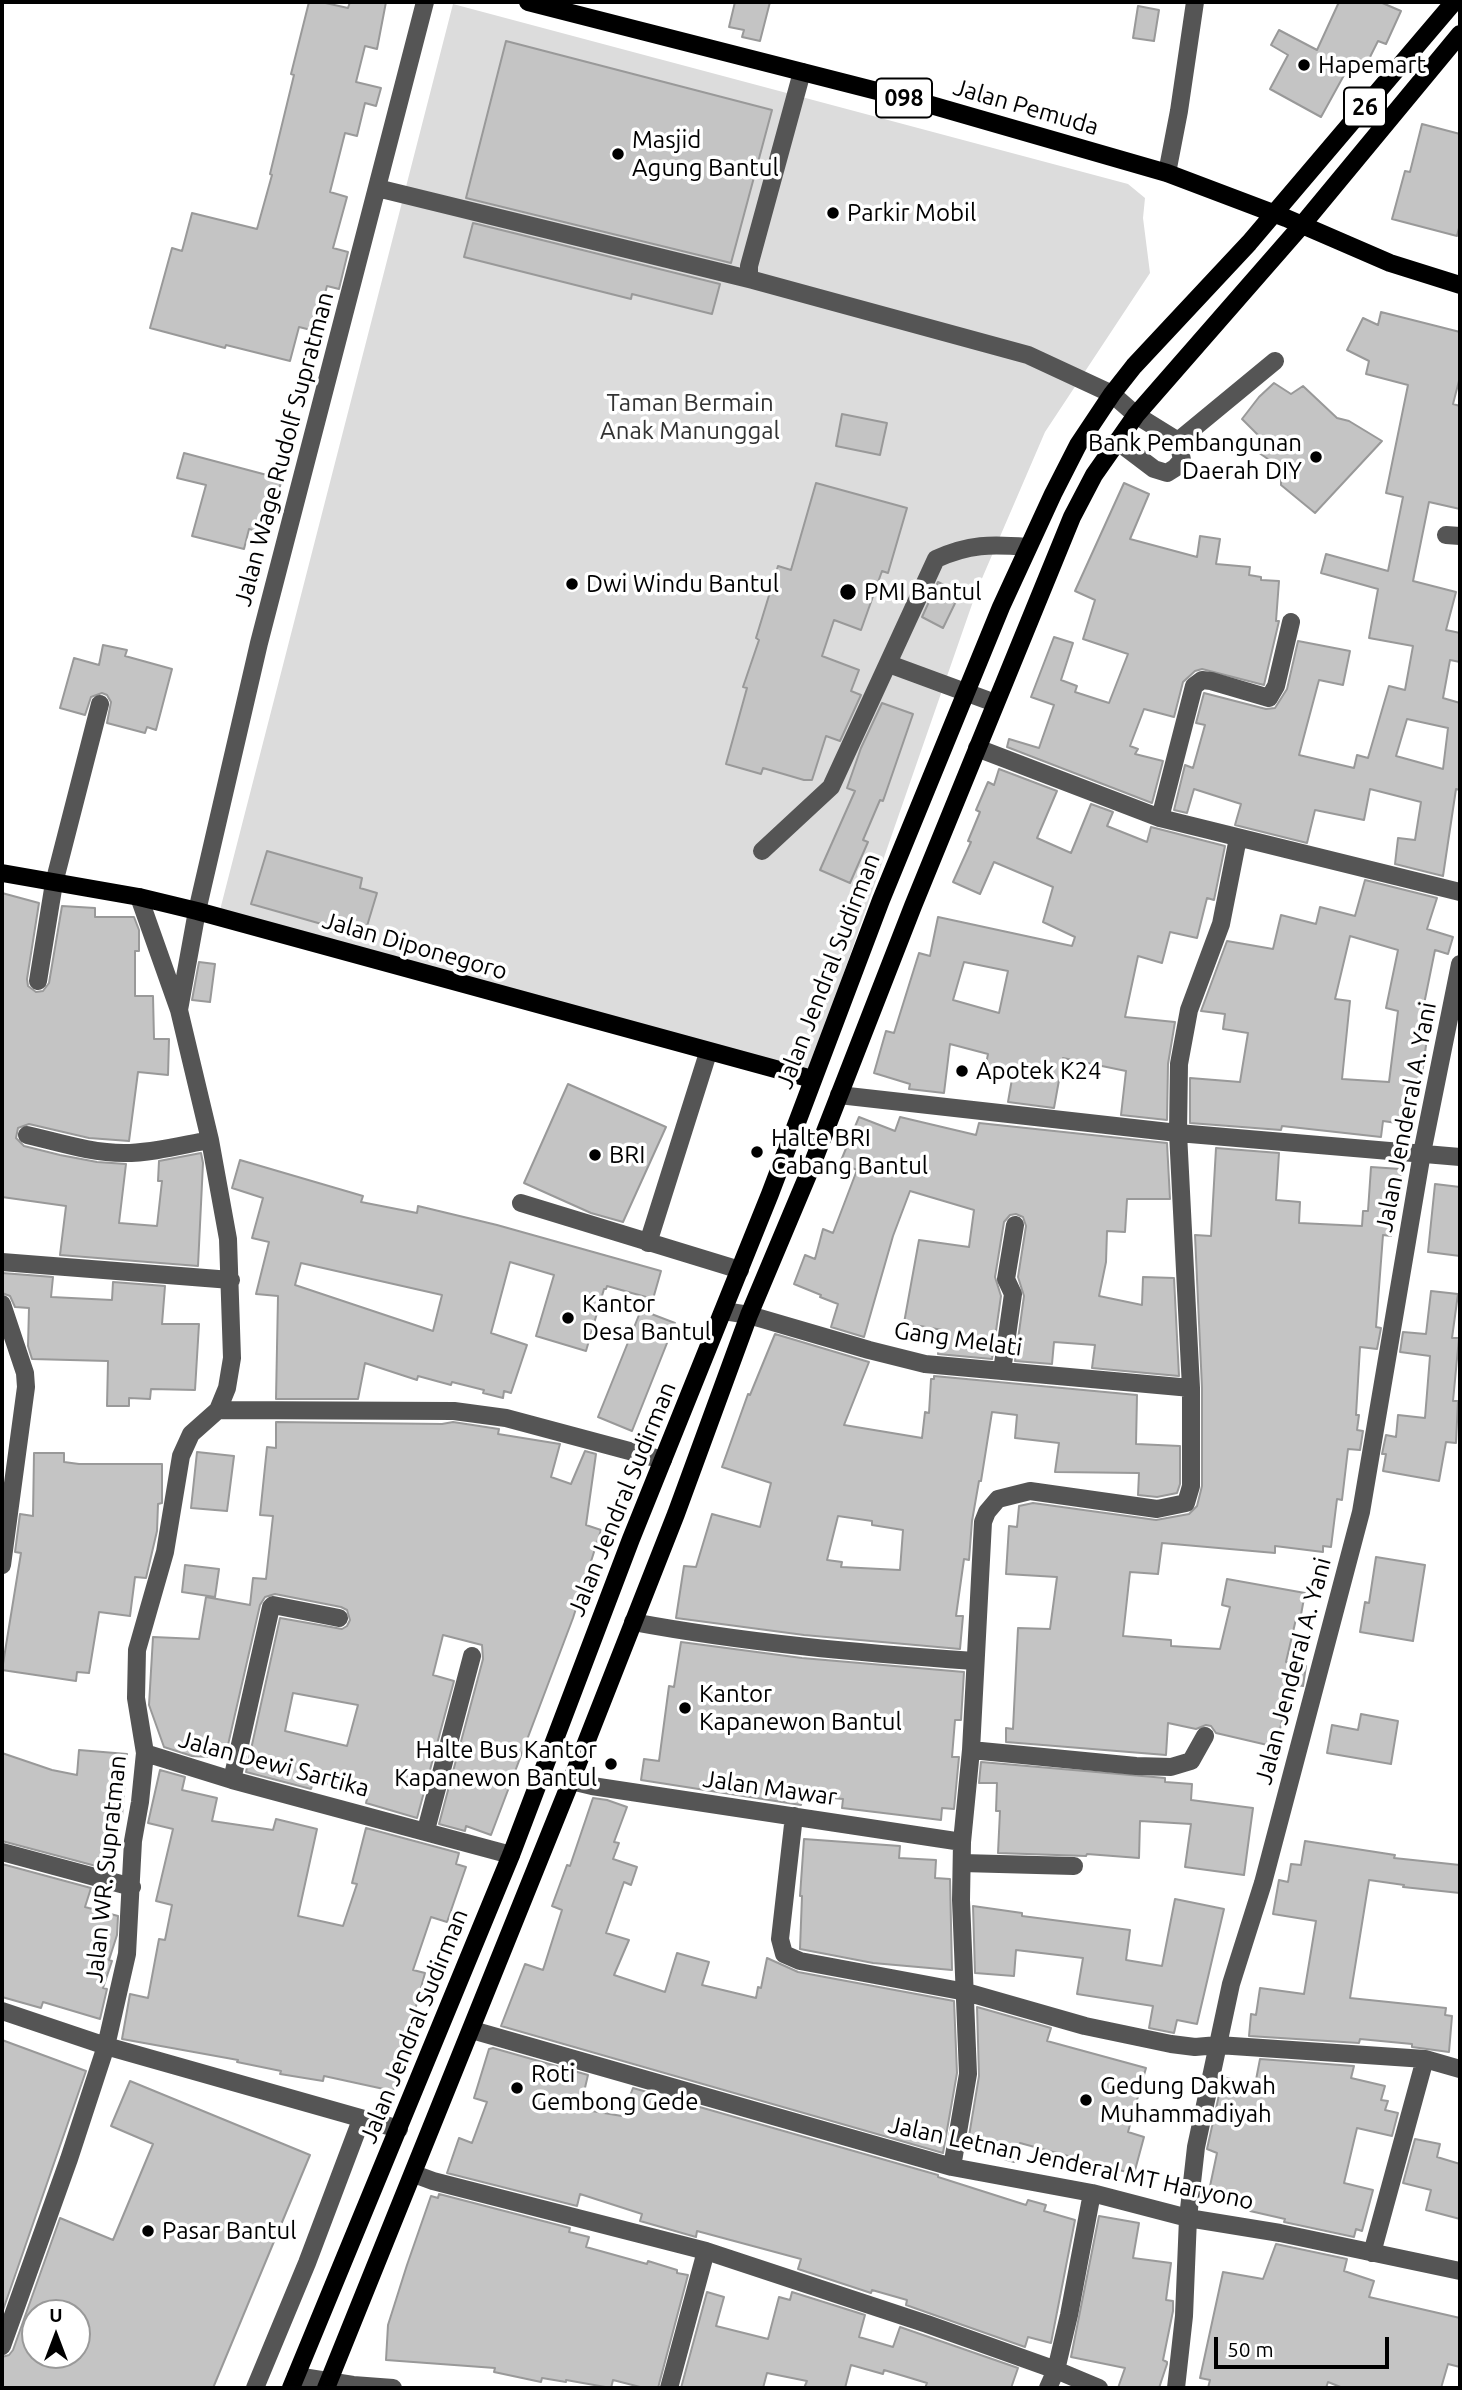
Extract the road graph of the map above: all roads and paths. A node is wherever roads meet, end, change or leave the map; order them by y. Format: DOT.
graph roads {
  1 [pos="425,2"];
  2 [pos="528,2"];
  3 [pos="1195,2"];
  4 [pos="1454,2"];
  5 [pos="1460,34"];
  6 [pos="802,72"];
  7 [pos="1167,173"];
  8 [pos="377,188"];
  9 [pos="1275,213"];
  10 [pos="1302,225"];
  11 [pos="753,281"];
  12 [pos="1460,285"];
  13 [pos="1275,361"];
  14 [pos="1112,394"];
  15 [pos="1136,415"];
  16 [pos="1117,441"];
  17 [pos="1178,441"];
  18 [pos="1027,547"];
  19 [pos="1292,622"];
  20 [pos="889,664"];
  21 [pos="966,692"];
  22 [pos="995,703"];
  23 [pos="100,704"];
  24 [pos="977,748"];
  25 [pos="1160,818"];
  26 [pos="1238,838"];
  27 [pos="762,851"];
  28 [pos="2,873"];
  29 [pos="54,883"];
  30 [pos="1460,892"];
  31 [pos="139,897"];
  32 [pos="197,911"];
  33 [pos="1460,964"];
  34 [pos="38,981"];
  35 [pos="179,1010"];
  36 [pos="708,1053"];
  37 [pos="812,1079"];
  38 [pos="839,1095"];
  39 [pos="1178,1133"];
  40 [pos="27,1135"];
  41 [pos="211,1140"];
  42 [pos="1422,1153"];
  43 [pos="1460,1157"];
  44 [pos="521,1203"];
  45 [pos="1015,1224"];
  46 [pos="648,1243"];
  47 [pos="2,1262"];
  48 [pos="740,1270"];
  49 [pos="231,1280"];
  50 [pos="2,1304"];
  51 [pos="724,1311"];
  52 [pos="749,1315"];
  53 [pos="1002,1371"];
  54 [pos="1191,1388"];
  55 [pos="218,1410"];
  56 [pos="663,1460"];
  57 [pos="2,1565"];
  58 [pos="339,1618"];
  59 [pos="633,1622"];
  60 [pos="472,1656"];
  61 [pos="974,1661"];
  62 [pos="1205,1737"];
  63 [pos="971,1750"];
  64 [pos="145,1753"];
  65 [pos="232,1780"];
  66 [pos="571,1781"];
  67 [pos="794,1816"];
  68 [pos="426,1830"];
  69 [pos="962,1842"];
  70 [pos="2,1852"];
  71 [pos="511,1854"];
  72 [pos="962,1863"];
  73 [pos="1074,1867"];
  74 [pos="132,1887"];
  75 [pos="498,1888"];
  76 [pos="524,1900"];
  77 [pos="966,1992"];
  78 [pos="2,2011"];
  79 [pos="472,2030"];
  80 [pos="1218,2045"];
  81 [pos="106,2046"];
  82 [pos="1424,2059"];
  83 [pos="1460,2069"];
  84 [pos="361,2120"];
  85 [pos="399,2129"];
  86 [pos="952,2167"];
  87 [pos="414,2174"];
  88 [pos="1092,2193"];
  89 [pos="1188,2218"];
  90 [pos="706,2252"];
  91 [pos="1372,2253"];
  92 [pos="1460,2272"];
  93 [pos="2,2346"];
  94 [pos="1056,2370"];
  95 [pos="293,2382"];
  96 [pos="328,2385"];
  97 [pos="255,2388"];
  98 [pos="393,2388"];
  99 [pos="669,2388"];
  100 [pos="1048,2388"];
  101 [pos="1098,2388"];
  102 [pos="1176,2388"];
  1 -- 8 [label="street, Jalan Wage Rudolf Supratman"];
  2 -- 6 [label="main road, Jalan Pemuda / 098"];
  3 -- 7 [label="street"];
  4 -- 9 [label="main road, 26"];
  5 -- 10 [label="main road, 26"];
  6 -- 7 [label="main road, Jalan Pemuda / 098"];
  6 -- 11 [label="street"];
  7 -- 9 [label="main road, Jalan Pemuda / 098"];
  8 -- 11 [label="street"];
  8 -- 32 [label="street, Jalan Wage Rudolf Supratman"];
  9 -- 10 [label="main road, Jalan Pemuda"];
  9 -- 14 [label="main road, Jalan Jendral Sudirman"];
  10 -- 12 [label="main road, Jalan Pemuda"];
  10 -- 15 [label="main road"];
  11 -- 14 [label="street"];
  13 -- 17 [label="street"];
  14 -- 15 [label="street"];
  14 -- 18 [label="main road, Jalan Jendral Sudirman"];
  15 -- 16 [label="main road"];
  15 -- 17 [label="street"];
  16 -- 17 [label="street"];
  16 -- 22 [label="main road"];
  18 -- 20 [label="street"];
  18 -- 21 [label="main road, Jalan Jendral Sudirman"];
  19 -- 25 [label="street"];
  20 -- 21 [label="street"];
  20 -- 27 [label="street"];
  21 -- 22 [label="street"];
  21 -- 37 [label="main road, Jalan Jendral Sudirman"];
  22 -- 24 [label="main road"];
  23 -- 29 [label="street"];
  24 -- 25 [label="street"];
  24 -- 38 [label="main road"];
  25 -- 26 [label="street"];
  26 -- 30 [label="street"];
  26 -- 39 [label="street"];
  28 -- 29 [label="main road, Jalan Diponegoro"];
  29 -- 31 [label="main road, Jalan Diponegoro"];
  29 -- 34 [label="street"];
  31 -- 32 [label="main road, Jalan Diponegoro"];
  31 -- 35 [label="street, Jalan WR. Supratman"];
  32 -- 35 [label="street, Jalan WR. Supratman"];
  32 -- 36 [label="main road, Jalan Diponegoro"];
  33 -- 42 [label="street, Jalan Jenderal A. Yani"];
  35 -- 41 [label="street, Jalan WR. Supratman"];
  36 -- 37 [label="main road, Jalan Diponegoro"];
  36 -- 46 [label="street"];
  37 -- 48 [label="main road, Jalan Jendral Sudirman"];
  38 -- 39 [label="street"];
  38 -- 52 [label="main road"];
  39 -- 42 [label="street"];
  39 -- 54 [label="street"];
  40 -- 41 [label="street"];
  41 -- 49 [label="street, Jalan WR. Supratman"];
  42 -- 43 [label="street"];
  42 -- 80 [label="street, Jalan Jenderal A. Yani"];
  44 -- 46 [label="street"];
  45 -- 53 [label="street"];
  46 -- 48 [label="street"];
  47 -- 49 [label="street"];
  48 -- 51 [label="main road, Jalan Jendral Sudirman"];
  49 -- 55 [label="street, Jalan WR. Supratman"];
  50 -- 57 [label="street"];
  51 -- 52 [label="street, Gang Melati"];
  51 -- 56 [label="main road, Jalan Jendral Sudirman"];
  52 -- 53 [label="street, Gang Melati"];
  52 -- 59 [label="main road"];
  53 -- 54 [label="street, Gang Melati"];
  54 -- 61 [label="street"];
  55 -- 56 [label="street"];
  55 -- 64 [label="street, Jalan WR. Supratman"];
  56 -- 71 [label="main road, Jalan Jendral Sudirman"];
  58 -- 65 [label="street"];
  59 -- 61 [label="street"];
  59 -- 66 [label="main road"];
  60 -- 68 [label="street"];
  61 -- 63 [label="street"];
  62 -- 63 [label="street"];
  63 -- 69 [label="street"];
  64 -- 65 [label="street, Jalan Dewi Sartika"];
  64 -- 74 [label="street, Jalan WR. Supratman"];
  65 -- 68 [label="street, Jalan Dewi Sartika"];
  66 -- 67 [label="street, Jalan Mawar"];
  66 -- 76 [label="main road"];
  67 -- 69 [label="street, Jalan Mawar"];
  67 -- 77 [label="street"];
  68 -- 71 [label="street, Jalan Dewi Sartika"];
  69 -- 72 [label="street"];
  70 -- 74 [label="street"];
  71 -- 75 [label="main road, Jalan Jendral Sudirman"];
  72 -- 73 [label="street"];
  72 -- 77 [label="street"];
  74 -- 81 [label="street, Jalan WR. Supratman"];
  75 -- 76 [label="main road"];
  75 -- 85 [label="main road, Jalan Jendral Sudirman"];
  76 -- 79 [label="main road"];
  77 -- 80 [label="street"];
  77 -- 86 [label="street"];
  78 -- 81 [label="street"];
  79 -- 86 [label="street, Jalan Letnan Jenderal MT Haryono"];
  79 -- 87 [label="main road"];
  80 -- 82 [label="street"];
  80 -- 89 [label="street, Jalan Jenderal A. Yani"];
  81 -- 84 [label="street"];
  81 -- 93 [label="street, Jalan WR. Supratman"];
  82 -- 83 [label="street"];
  82 -- 91 [label="street"];
  84 -- 85 [label="street"];
  84 -- 97 [label="street"];
  85 -- 95 [label="main road, Jalan Jendral Sudirman"];
  86 -- 88 [label="street, Jalan Letnan Jenderal MT Haryono"];
  87 -- 90 [label="street"];
  87 -- 96 [label="main road"];
  88 -- 89 [label="street, Jalan Letnan Jenderal MT Haryono"];
  88 -- 94 [label="street"];
  89 -- 91 [label="street, Jalan Letnan Jenderal MT Haryono"];
  89 -- 102 [label="street, Jalan Jenderal A. Yani"];
  90 -- 94 [label="street"];
  90 -- 99 [label="street"];
  91 -- 92 [label="street, Jalan Letnan Jenderal MT Haryono"];
  94 -- 100 [label="street"];
  94 -- 101 [label="street"];
  95 -- 96 [label="street"];
  96 -- 98 [label="street"];
}
